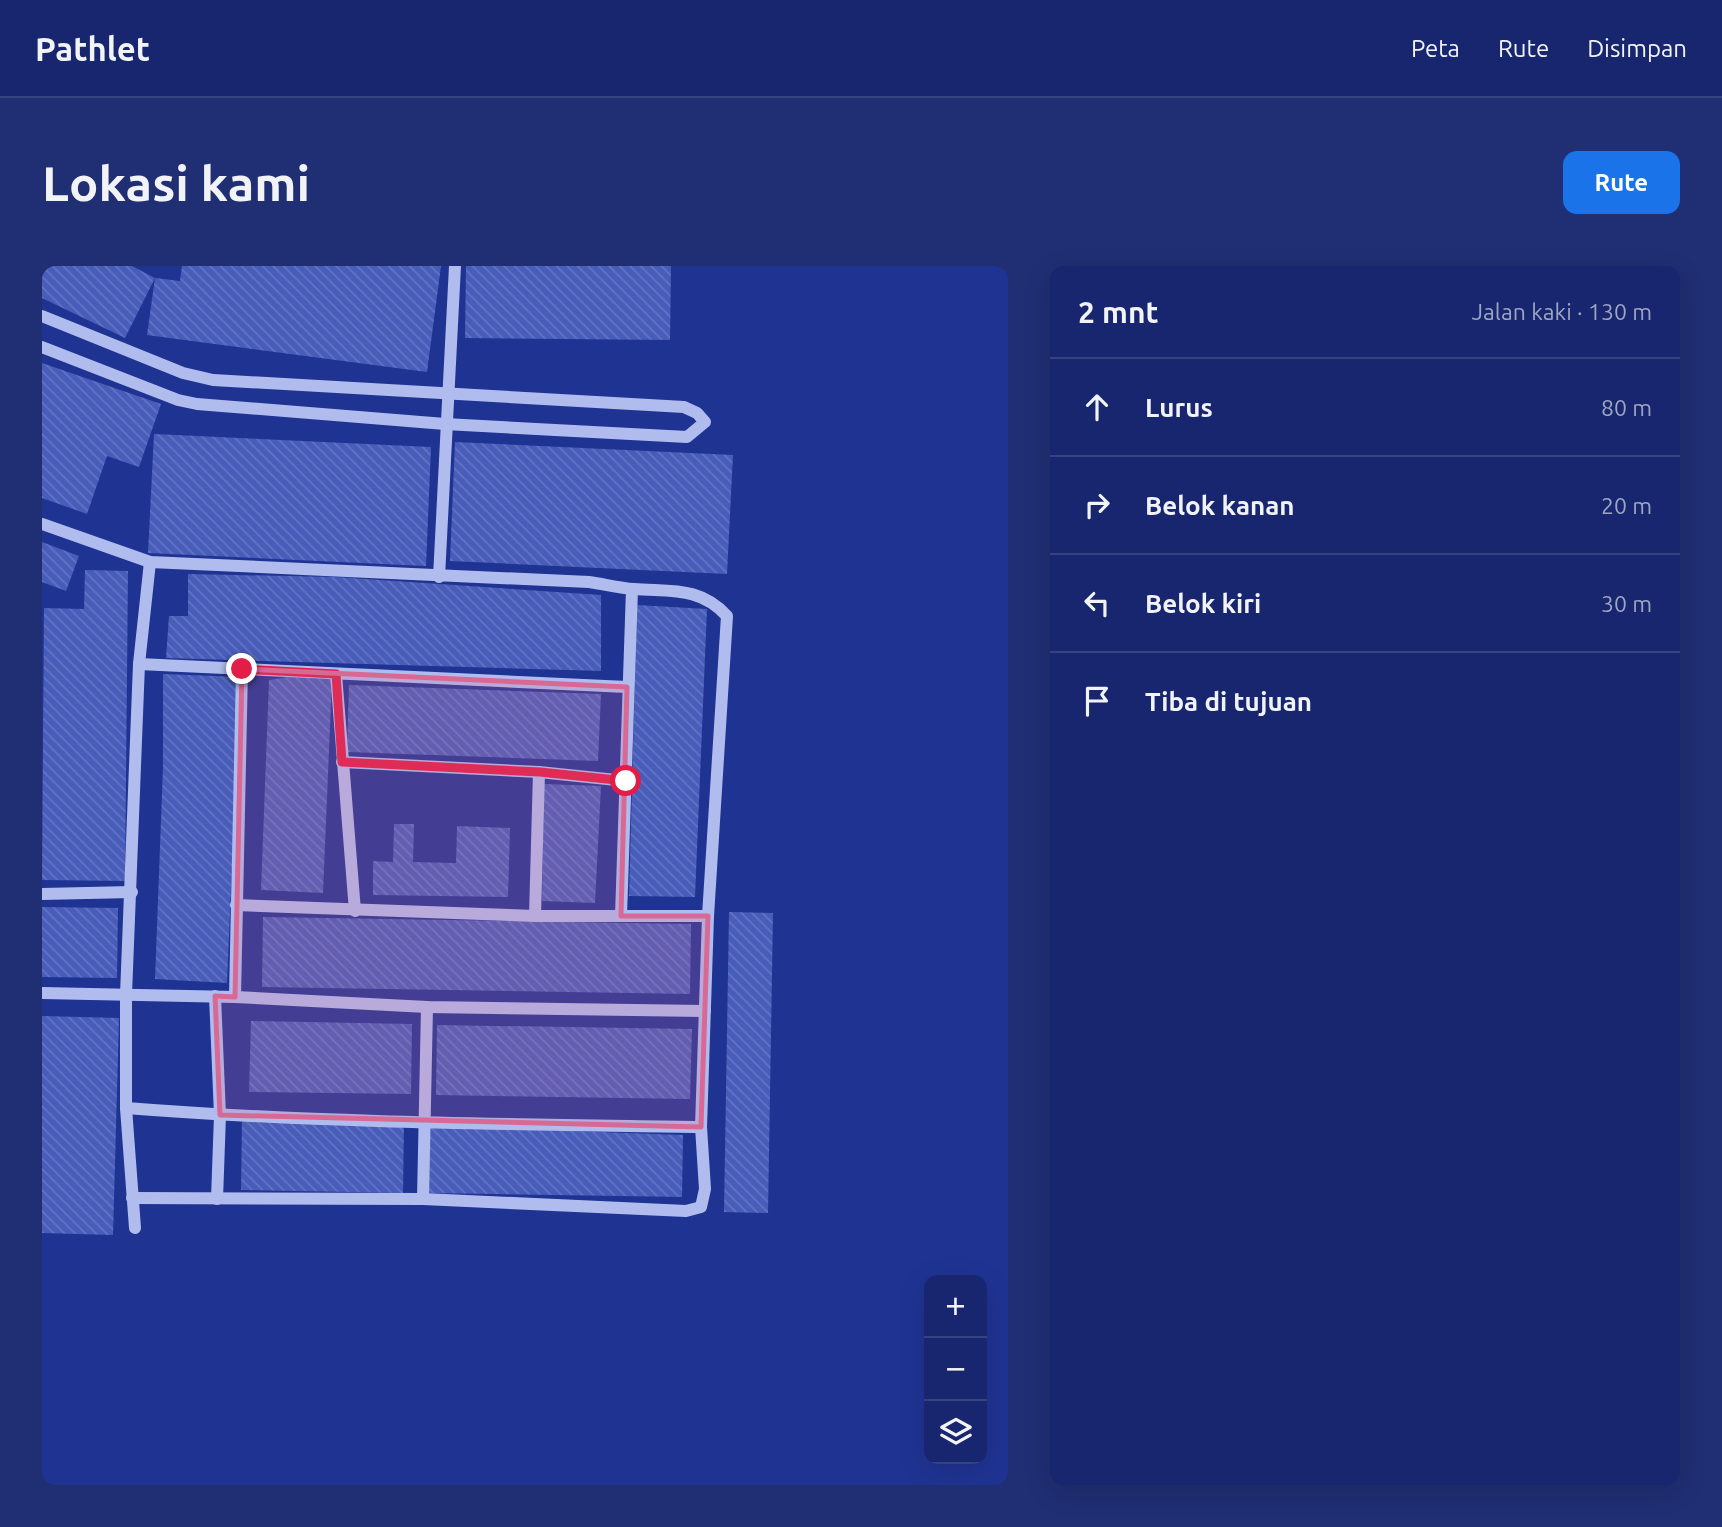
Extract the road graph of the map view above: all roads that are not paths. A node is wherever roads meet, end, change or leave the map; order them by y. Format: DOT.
graph roads {
  1 [pos="455,266"];
  2 [pos="42,316"];
  3 [pos="42,347"];
  4 [pos="448,396"];
  5 [pos="445,424"];
  6 [pos="42,524"];
  7 [pos="150,562"];
  8 [pos="439,577"];
  9 [pos="632,589"];
  10 [pos="139,664"];
  11 [pos="242,669"];
  12 [pos="336,674"];
  13 [pos="626,687"];
  14 [pos="342,762"];
  15 [pos="540,772"];
  16 [pos="626,781"];
  17 [pos="132,892"];
  18 [pos="42,894"];
  19 [pos="236,905"];
  20 [pos="355,911"];
  21 [pos="535,916"];
  22 [pos="621,916"];
  23 [pos="708,916"];
  24 [pos="42,993"];
  25 [pos="126,995"];
  26 [pos="215,996"];
  27 [pos="235,997"];
  28 [pos="427,1007"];
  29 [pos="705,1011"];
  30 [pos="126,1108"];
  31 [pos="220,1115"];
  32 [pos="424,1122"];
  33 [pos="701,1127"];
  34 [pos="132,1198"];
  35 [pos="217,1199"];
  36 [pos="423,1199"];
  37 [pos="135,1228"];
  1 -- 4 [label="street"];
  2 -- 4 [label="street"];
  3 -- 5 [label="street"];
  4 -- 5 [label="street"];
  4 -- 5 [label="street"];
  5 -- 8 [label="street"];
  6 -- 7 [label="street"];
  7 -- 8 [label="street"];
  7 -- 10 [label="street"];
  8 -- 9 [label="street"];
  9 -- 13 [label="street"];
  9 -- 23 [label="street"];
  10 -- 11 [label="street"];
  10 -- 17 [label="street"];
  11 -- 12 [label="street"];
  11 -- 19 [label="street"];
  12 -- 13 [label="street"];
  12 -- 14 [label="street"];
  13 -- 16 [label="street"];
  14 -- 15 [label="street"];
  14 -- 20 [label="street"];
  15 -- 16 [label="street"];
  15 -- 21 [label="street"];
  16 -- 22 [label="street"];
  17 -- 18 [label="street"];
  17 -- 25 [label="street"];
  19 -- 20 [label="street"];
  19 -- 27 [label="street"];
  20 -- 21 [label="street"];
  21 -- 22 [label="street"];
  22 -- 23 [label="street"];
  23 -- 29 [label="street"];
  24 -- 25 [label="street"];
  25 -- 26 [label="street"];
  25 -- 30 [label="street"];
  26 -- 27 [label="street"];
  26 -- 31 [label="street"];
  27 -- 28 [label="street"];
  28 -- 29 [label="street"];
  28 -- 32 [label="street"];
  29 -- 33 [label="street"];
  30 -- 31 [label="street"];
  30 -- 34 [label="street"];
  31 -- 32 [label="street"];
  31 -- 35 [label="street"];
  32 -- 33 [label="street"];
  32 -- 36 [label="street"];
  33 -- 36 [label="street"];
  34 -- 35 [label="street"];
  34 -- 37 [label="street"];
  35 -- 36 [label="street"];
}
